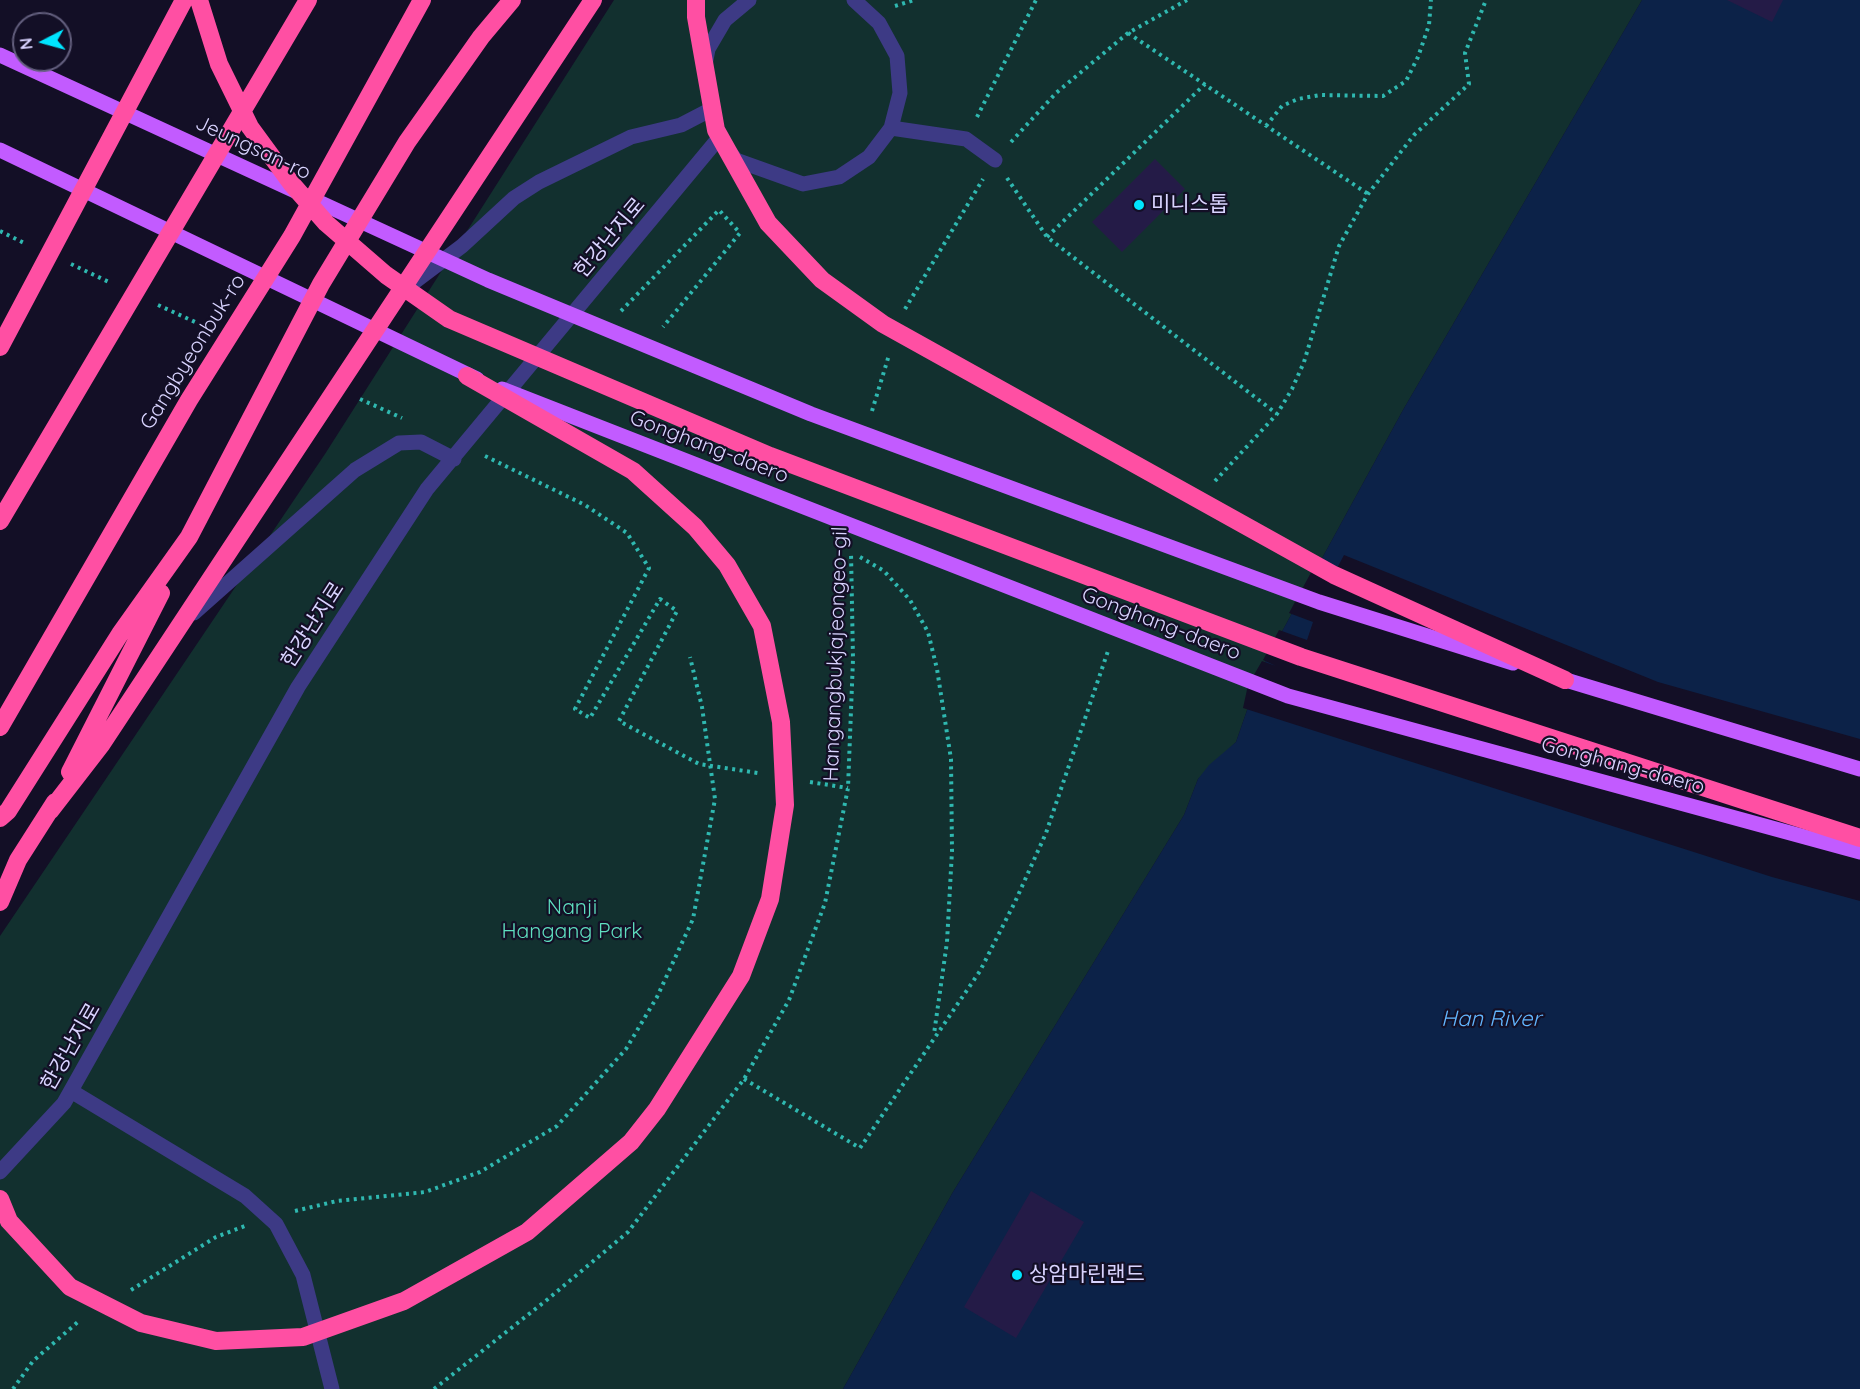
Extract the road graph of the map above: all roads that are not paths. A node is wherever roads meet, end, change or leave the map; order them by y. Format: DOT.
graph roads {
  1 [pos="184,0"];
  2 [pos="199,0"];
  3 [pos="308,0"];
  4 [pos="422,0"];
  5 [pos="512,0"];
  6 [pos="593,0"];
  7 [pos="696,0"];
  8 [pos="749,0"];
  9 [pos="854,0"];
  10 [pos="0,55"];
  11 [pos="706,112"];
  12 [pos="891,128"];
  13 [pos="718,139"];
  14 [pos="0,150"];
  15 [pos="994,160"];
  16 [pos="396,296"];
  17 [pos="0,347"];
  18 [pos="467,376"];
  19 [pos="454,459"];
  20 [pos="0,521"];
  21 [pos="189,537"];
  22 [pos="180,625"];
  23 [pos="1565,680"];
  24 [pos="0,727"];
  25 [pos="1860,769"];
  26 [pos="50,811"];
  27 [pos="0,819"];
  28 [pos="1860,838"];
  29 [pos="1860,852"];
  30 [pos="0,902"];
  31 [pos="71,1091"];
  32 [pos="0,1172"];
  33 [pos="0,1199"];
  34 [pos="332,1389"];
  1 -- 17 [label="highway"];
  2 -- 28 [label="highway"];
  3 -- 20 [label="highway"];
  4 -- 24 [label="highway, Gangbyeonbuk-ro"];
  5 -- 21 [label="highway"];
  6 -- 16 [label="highway"];
  7 -- 23 [label="highway"];
  8 -- 11 [label="lane"];
  9 -- 12 [label="lane"];
  10 -- 23 [label="main road, Jeungsan-ro"];
  11 -- 13 [label="lane"];
  11 -- 16 [label="lane"];
  12 -- 13 [label="lane"];
  12 -- 15 [label="lane"];
  13 -- 19 [label="lane, 한강난지로"];
  14 -- 18 [label="main road"];
  16 -- 22 [label="highway"];
  18 -- 29 [label="main road, Gonghang-daero"];
  18 -- 33 [label="highway"];
  19 -- 22 [label="lane"];
  19 -- 31 [label="lane, 한강난지로"];
  21 -- 26 [label="highway"];
  21 -- 27 [label="highway"];
  22 -- 26 [label="highway"];
  23 -- 25 [label="main road"];
  26 -- 30 [label="highway"];
  31 -- 32 [label="lane, 한강난지로"];
  31 -- 34 [label="lane"];
}
